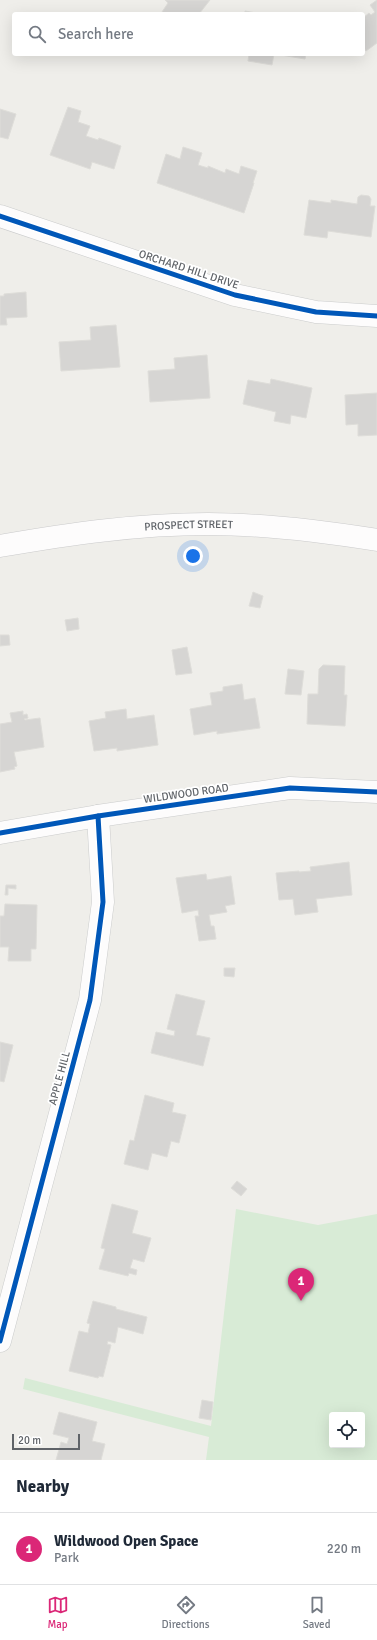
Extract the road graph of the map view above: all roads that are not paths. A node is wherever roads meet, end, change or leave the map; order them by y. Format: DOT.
graph roads {
  1 [pos="0,216"];
  2 [pos="377,316"];
  3 [pos="377,540"];
  4 [pos="0,546"];
  5 [pos="377,792"];
  6 [pos="98,816"];
  7 [pos="0,833"];
  8 [pos="0,1341"];
  1 -- 2 [label="street, ORCHARD HILL DRIVE"];
  3 -- 4 [label="street, PROSPECT STREET"];
  5 -- 6 [label="street, WILDWOOD ROAD"];
  6 -- 7 [label="street, WILDWOOD ROAD"];
  6 -- 8 [label="street, APPLE HILL"];
}
